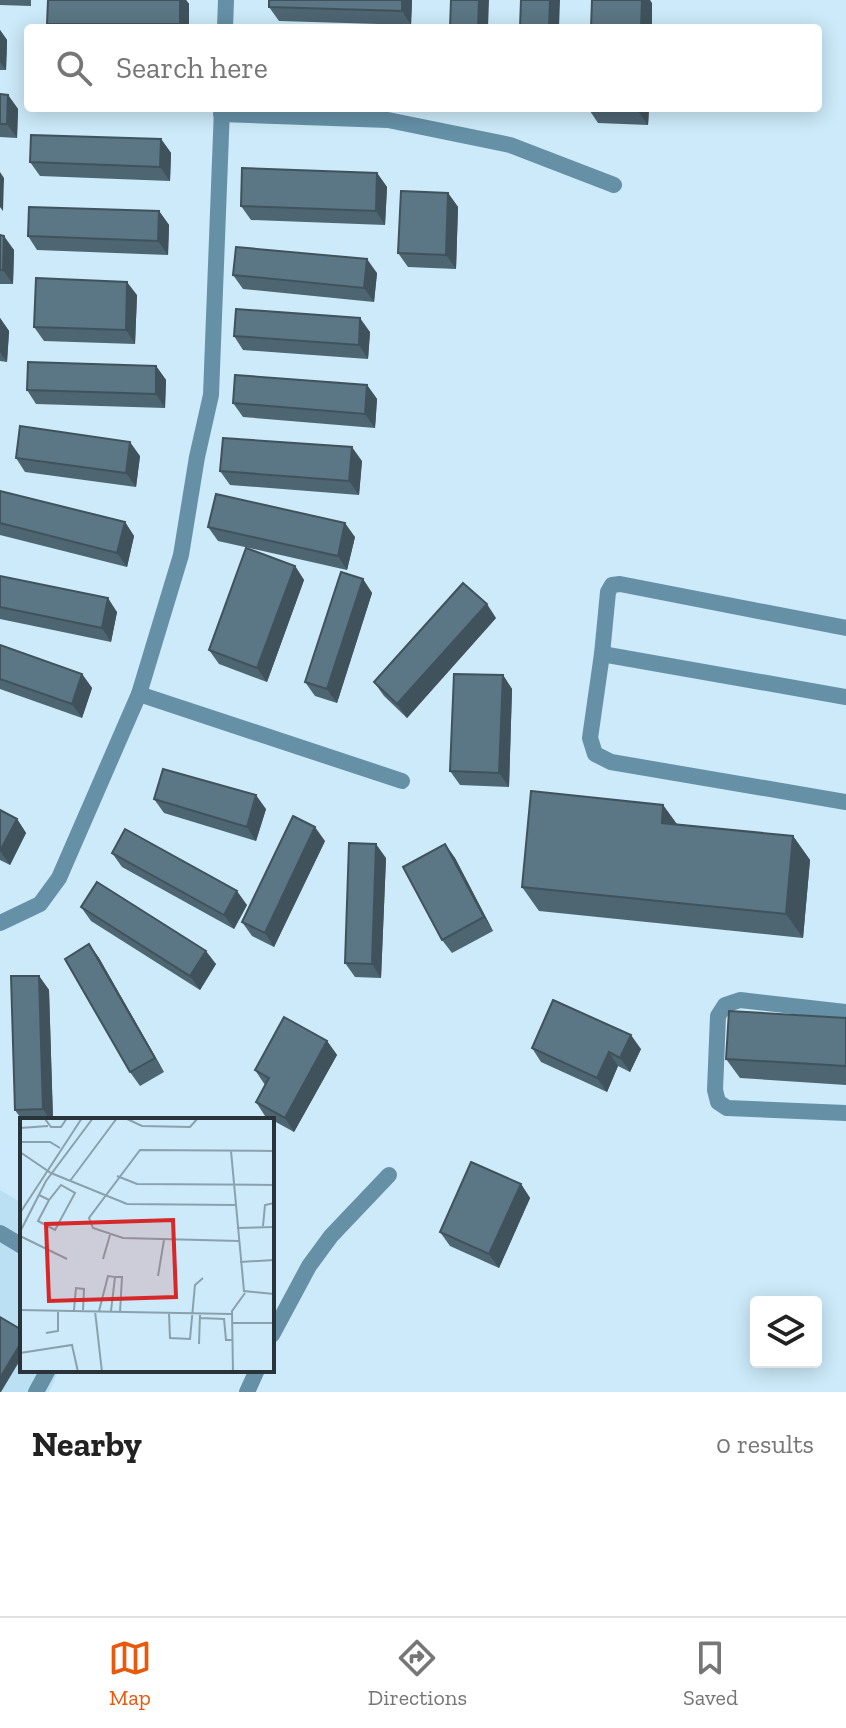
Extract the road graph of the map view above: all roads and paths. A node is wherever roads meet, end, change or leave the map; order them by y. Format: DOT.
graph roads {
  1 [pos="226,0"];
  2 [pos="225,24"];
  3 [pos="221,112"];
  4 [pos="240,112"];
  5 [pos="614,185"];
  6 [pos="846,628"];
  7 [pos="602,654"];
  8 [pos="139,694"];
  9 [pos="846,697"];
  10 [pos="402,781"];
  11 [pos="846,802"];
  12 [pos="0,923"];
  13 [pos="846,1012"];
  14 [pos="846,1113"];
  15 [pos="389,1175"];
  16 [pos="0,1233"];
  17 [pos="20,1245"];
  18 [pos="274,1331"];
  19 [pos="47,1372"];
  20 [pos="256,1372"];
  21 [pos="36,1392"];
  22 [pos="247,1392"];
  1 -- 2 [label="street"];
  3 -- 8 [label="street"];
  4 -- 5 [label="street"];
  6 -- 7 [label="street"];
  7 -- 9 [label="street"];
  7 -- 11 [label="street"];
  8 -- 10 [label="street"];
  8 -- 12 [label="street"];
  13 -- 14 [label="street"];
  15 -- 18 [label="street"];
  16 -- 17 [label="street"];
  19 -- 21 [label="street"];
  20 -- 22 [label="street"];
}
